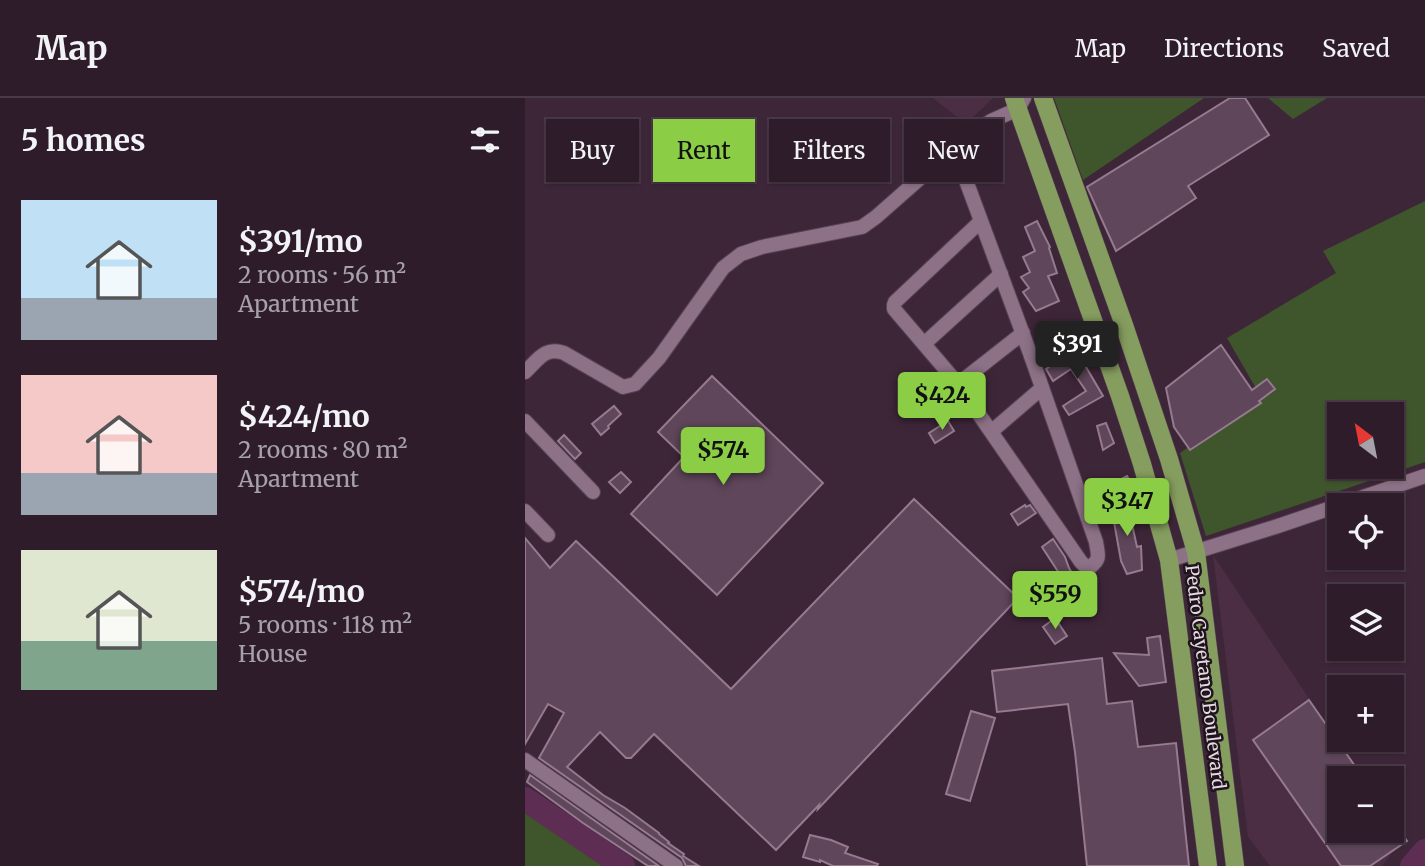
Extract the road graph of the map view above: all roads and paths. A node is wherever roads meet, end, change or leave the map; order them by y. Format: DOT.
graph roads {
  1 [pos="1043,98"];
  2 [pos="1019,102"];
  3 [pos="994,119"];
  4 [pos="916,182"];
  5 [pos="967,182"];
  6 [pos="981,221"];
  7 [pos="1001,274"];
  8 [pos="1023,333"];
  9 [pos="1098,335"];
  10 [pos="925,343"];
  11 [pos="1031,356"];
  12 [pos="525,372"];
  13 [pos="958,384"];
  14 [pos="1042,388"];
  15 [pos="525,421"];
  16 [pos="992,432"];
  17 [pos="1425,476"];
  18 [pos="593,492"];
  19 [pos="525,511"];
  20 [pos="548,535"];
  21 [pos="1196,552"];
  22 [pos="1169,560"];
  23 [pos="526,763"];
  24 [pos="676,866"];
  25 [pos="1208,866"];
  26 [pos="1235,866"];
  1 -- 21 [label="main road, Pedro Cayetano Boulevard"];
  2 -- 3 [label="street"];
  2 -- 9 [label="main road, Pedro Cayetano Boulevard"];
  4 -- 12 [label="street"];
  5 -- 6 [label="street"];
  6 -- 7 [label="street"];
  6 -- 10 [label="street"];
  7 -- 8 [label="street"];
  7 -- 10 [label="street"];
  8 -- 11 [label="street"];
  8 -- 13 [label="street"];
  9 -- 11 [label="street"];
  9 -- 22 [label="main road, Pedro Cayetano Boulevard"];
  10 -- 13 [label="street"];
  11 -- 14 [label="street"];
  13 -- 16 [label="street"];
  14 -- 16 [label="street"];
  14 -- 16 [label="street"];
  15 -- 18 [label="street"];
  17 -- 21 [label="street"];
  19 -- 20 [label="street"];
  21 -- 22 [label="street"];
  21 -- 26 [label="main road, Pedro Cayetano Boulevard"];
  22 -- 25 [label="main road, Pedro Cayetano Boulevard"];
  23 -- 24 [label="street"];
}
